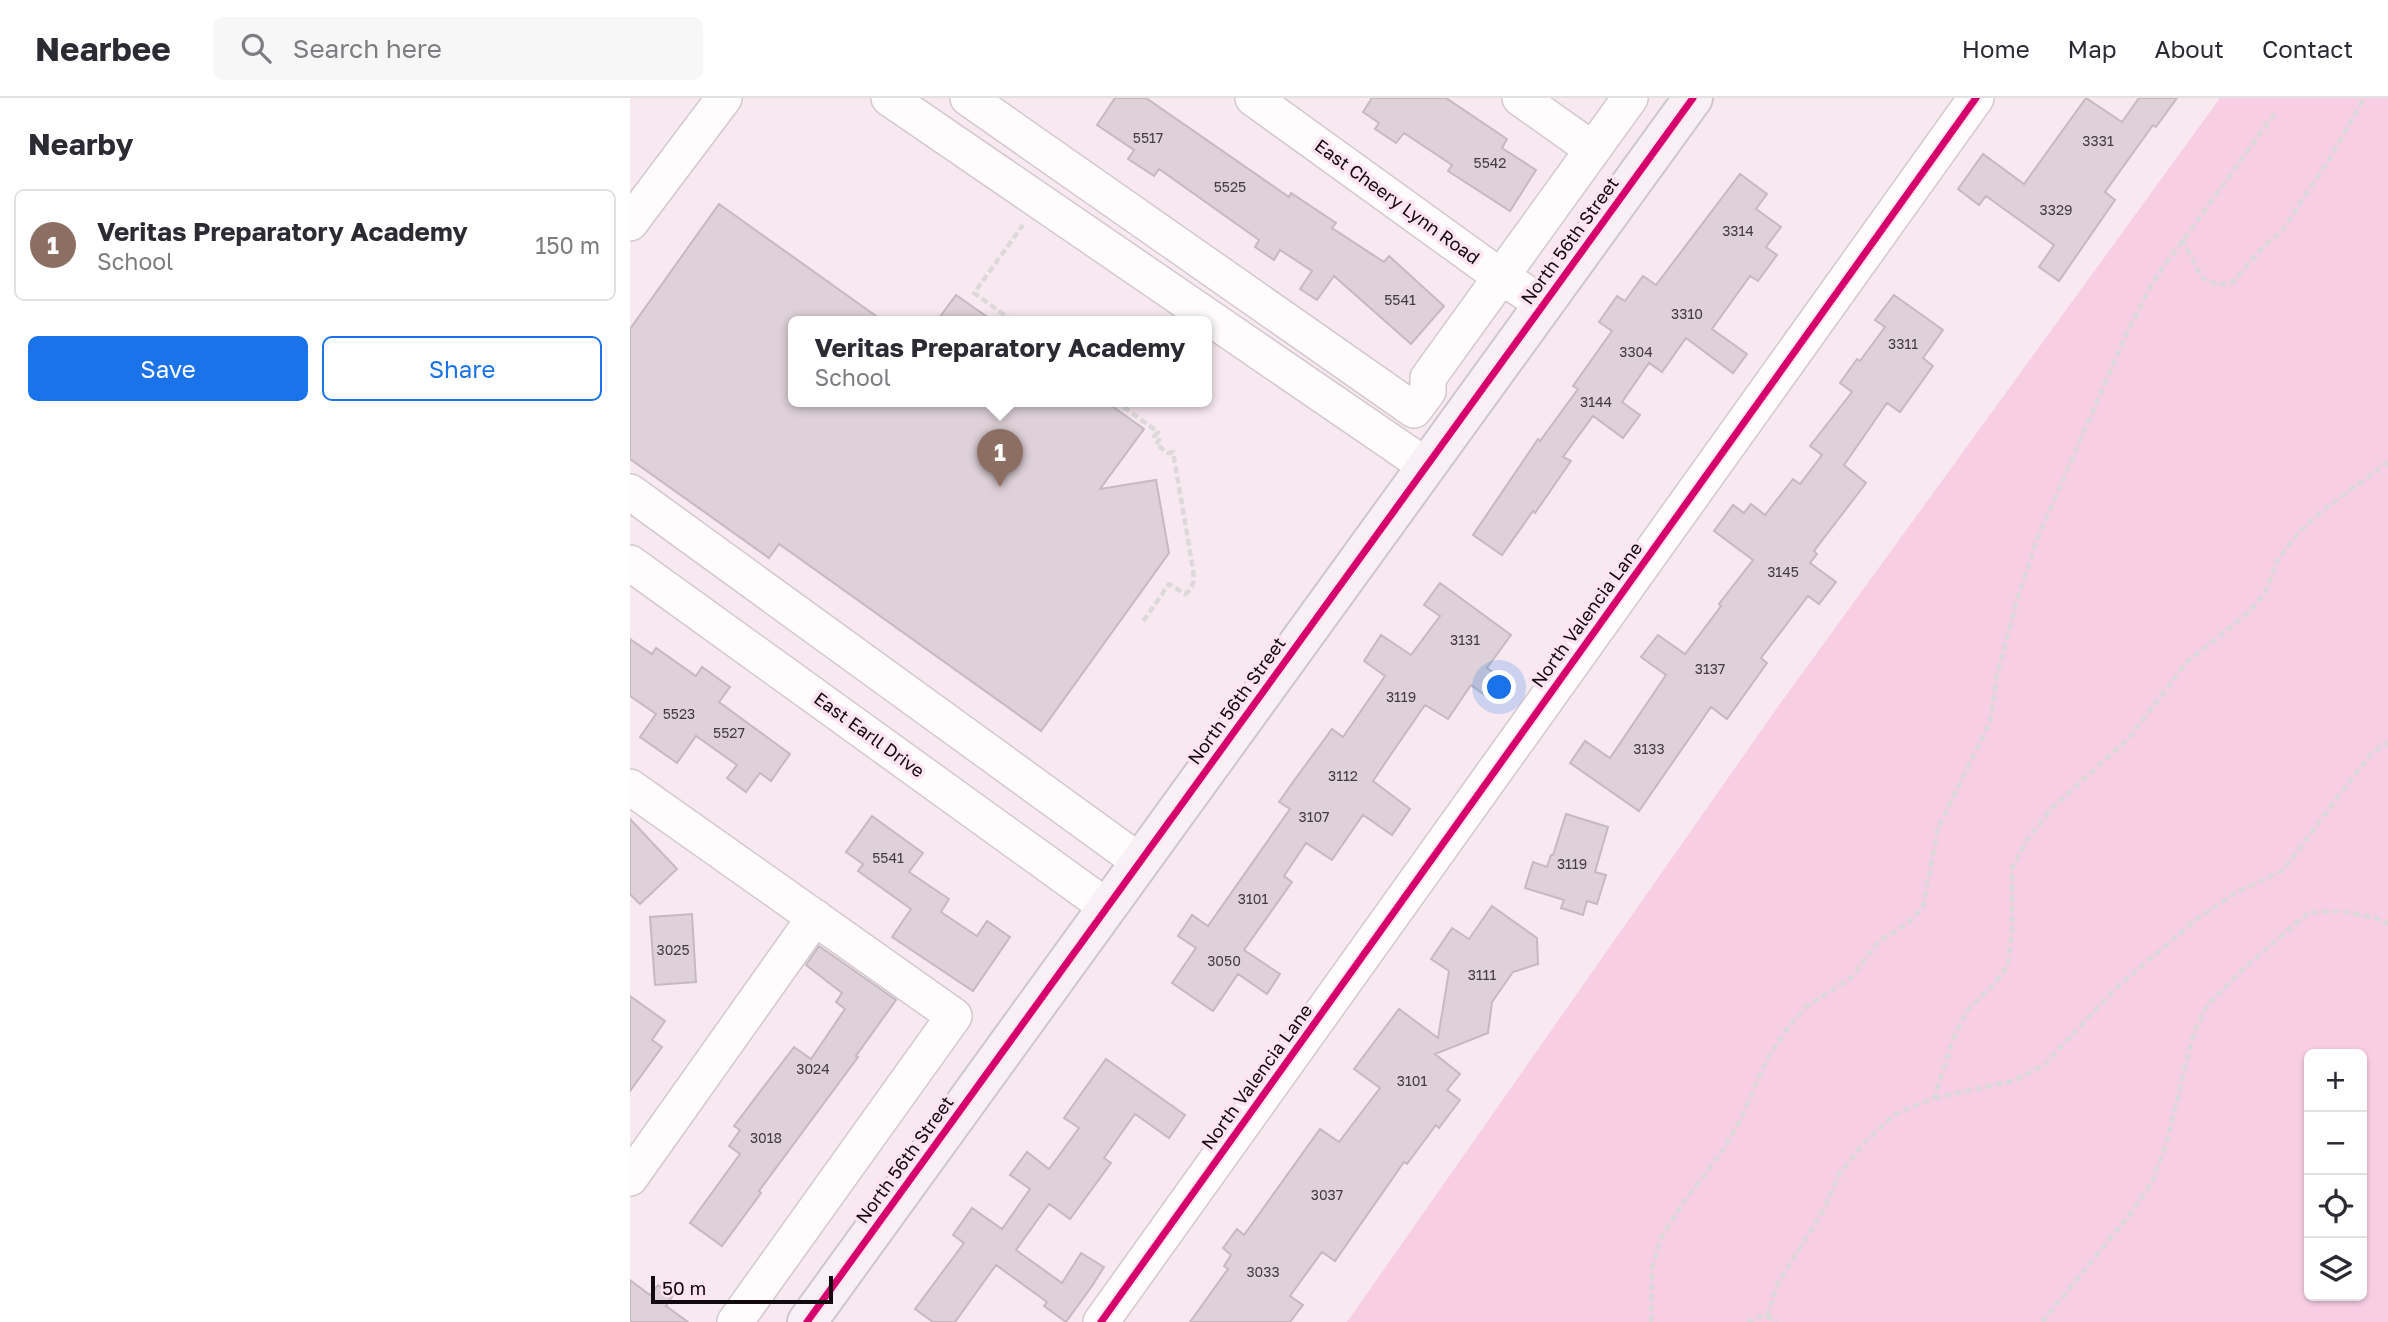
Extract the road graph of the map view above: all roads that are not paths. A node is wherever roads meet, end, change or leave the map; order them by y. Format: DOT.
graph roads {
  1 [pos="724,98"];
  2 [pos="889,98"];
  3 [pos="968,98"];
  4 [pos="1252,98"];
  5 [pos="1520,98"];
  6 [pos="1629,98"];
  7 [pos="1693,98"];
  8 [pos="1976,98"];
  9 [pos="1592,149"];
  10 [pos="630,223"];
  11 [pos="1501,277"];
  12 [pos="1544,304"];
  13 [pos="1207,316"];
  14 [pos="1212,319"];
  15 [pos="1426,466"];
  16 [pos="630,492"];
  17 [pos="630,563"];
  18 [pos="630,787"];
  19 [pos="1140,862"];
  20 [pos="1107,907"];
  21 [pos="814,917"];
  22 [pos="630,1178"];
  23 [pos="735,1322"];
  24 [pos="807,1322"];
  25 [pos="1101,1322"];
  1 -- 10 [label="street"];
  2 -- 13 [label="street"];
  3 -- 11 [label="street"];
  4 -- 11 [label="street, East Cheery Lynn Road"];
  5 -- 9 [label="street"];
  6 -- 9 [label="street"];
  7 -- 12 [label="main road, North 56th Street"];
  8 -- 25 [label="street, North Valencia Lane"];
  9 -- 11 [label="street"];
  11 -- 12 [label="street, East Cheery Lynn Road"];
  12 -- 15 [label="main road, North 56th Street"];
  14 -- 15 [label="street"];
  15 -- 19 [label="main road, North 56th Street"];
  16 -- 19 [label="street"];
  17 -- 20 [label="street, East Earll Drive"];
  18 -- 21 [label="street"];
  19 -- 20 [label="main road, North 56th Street"];
  20 -- 24 [label="main road, North 56th Street"];
  21 -- 22 [label="street"];
  21 -- 23 [label="street"];
}
